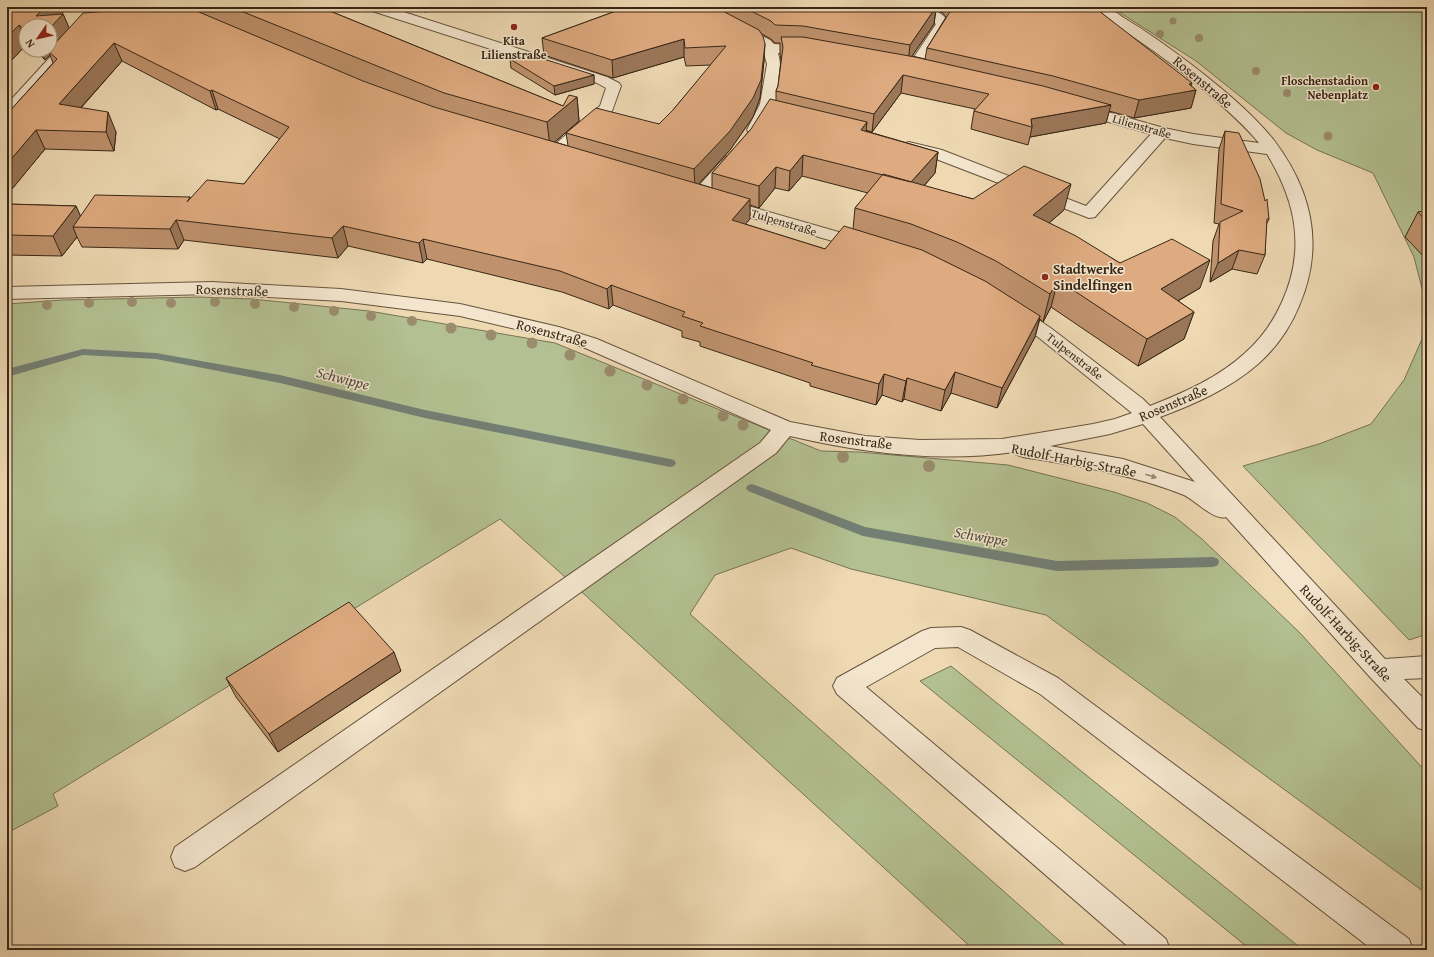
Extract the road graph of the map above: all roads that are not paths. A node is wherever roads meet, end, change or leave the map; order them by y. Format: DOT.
graph roads {
  1 [pos="103,7"];
  2 [pos="374,7"];
  3 [pos="695,7"];
  4 [pos="917,7"];
  5 [pos="1097,7"];
  6 [pos="770,49"];
  7 [pos="824,52"];
  8 [pos="898,66"];
  9 [pos="913,69"];
  10 [pos="928,72"];
  11 [pos="1067,105"];
  12 [pos="7,112"];
  13 [pos="1161,132"];
  14 [pos="891,143"];
  15 [pos="1272,150"];
  16 [pos="574,161"];
  17 [pos="879,250"];
  18 [pos="7,294"];
  19 [pos="1001,304"];
  20 [pos="1146,414"];
  21 [pos="785,428"];
  22 [pos="1004,446"];
  23 [pos="1250,528"];
  24 [pos="1427,666"];
  25 [pos="1379,670"];
  26 [pos="1427,720"];
  27 [pos="185,857"];
  28 [pos="1155,950"];
  29 [pos="1398,950"];
  1 -- 12 [label="street"];
  2 -- 16 [label="street"];
  3 -- 6 [label="street"];
  4 -- 9 [label="street"];
  5 -- 15 [label="street, Rosenstraße"];
  6 -- 7 [label="street"];
  6 -- 17 [label="street, Tulpenstraße"];
  8 -- 9 [label="street"];
  9 -- 10 [label="street"];
  11 -- 13 [label="street, Lilienstraße"];
  13 -- 14 [label="street"];
  13 -- 15 [label="street, Lilienstraße"];
  15 -- 20 [label="street, Rosenstraße"];
  18 -- 21 [label="street, Rosenstraße"];
  19 -- 20 [label="street, Tulpenstraße"];
  20 -- 22 [label="street, Rosenstraße"];
  20 -- 23 [label="street, Rudolf-Harbig-Straße"];
  21 -- 22 [label="street, Rosenstraße"];
  21 -- 27 [label="street"];
  22 -- 23 [label="street, Rudolf-Harbig-Straße, one-way"];
  23 -- 25 [label="street, Rudolf-Harbig-Straße"];
  24 -- 25 [label="street"];
  25 -- 26 [label="street, Rudolf-Harbig-Straße"];
  28 -- 29 [label="street"];
}
